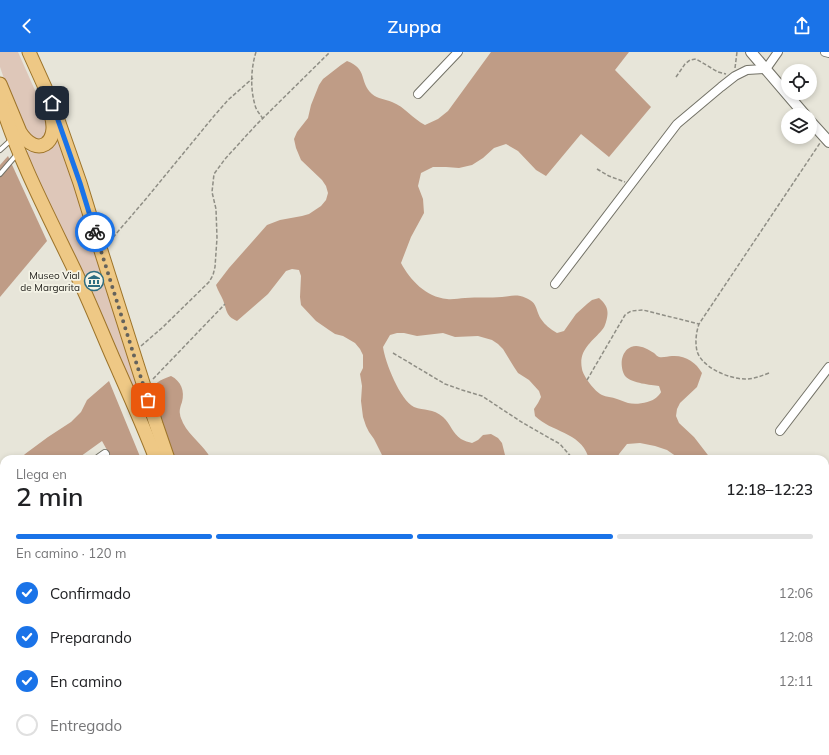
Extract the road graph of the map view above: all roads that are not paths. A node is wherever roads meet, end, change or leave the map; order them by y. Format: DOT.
graph roads {
  1 [pos="28,52"];
  2 [pos="458,52"];
  3 [pos="751,52"];
  4 [pos="778,52"];
  5 [pos="825,52"];
  6 [pos="829,53"];
  7 [pos="766,70"];
  8 [pos="0,84"];
  9 [pos="418,94"];
  10 [pos="0,99"];
  11 [pos="799,108"];
  12 [pos="2,118"];
  13 [pos="817,129"];
  14 [pos="14,137"];
  15 [pos="826,139"];
  16 [pos="0,150"];
  17 [pos="19,151"];
  18 [pos="0,174"];
  19 [pos="555,284"];
  20 [pos="829,367"];
  21 [pos="780,431"];
  22 [pos="154,455"];
  23 [pos="167,455"];
  1 -- 8 [label="main road"];
  1 -- 23 [label="main road"];
  2 -- 9 [label="street"];
  3 -- 7 [label="street"];
  4 -- 7 [label="street"];
  5 -- 6 [label="street"];
  7 -- 11 [label="street"];
  7 -- 19 [label="street"];
  10 -- 12 [label="main road"];
  12 -- 14 [label="main road"];
  13 -- 15 [label="street"];
  14 -- 16 [label="lane"];
  14 -- 17 [label="main road"];
  17 -- 18 [label="lane"];
  17 -- 22 [label="main road"];
  20 -- 21 [label="street"];
}
